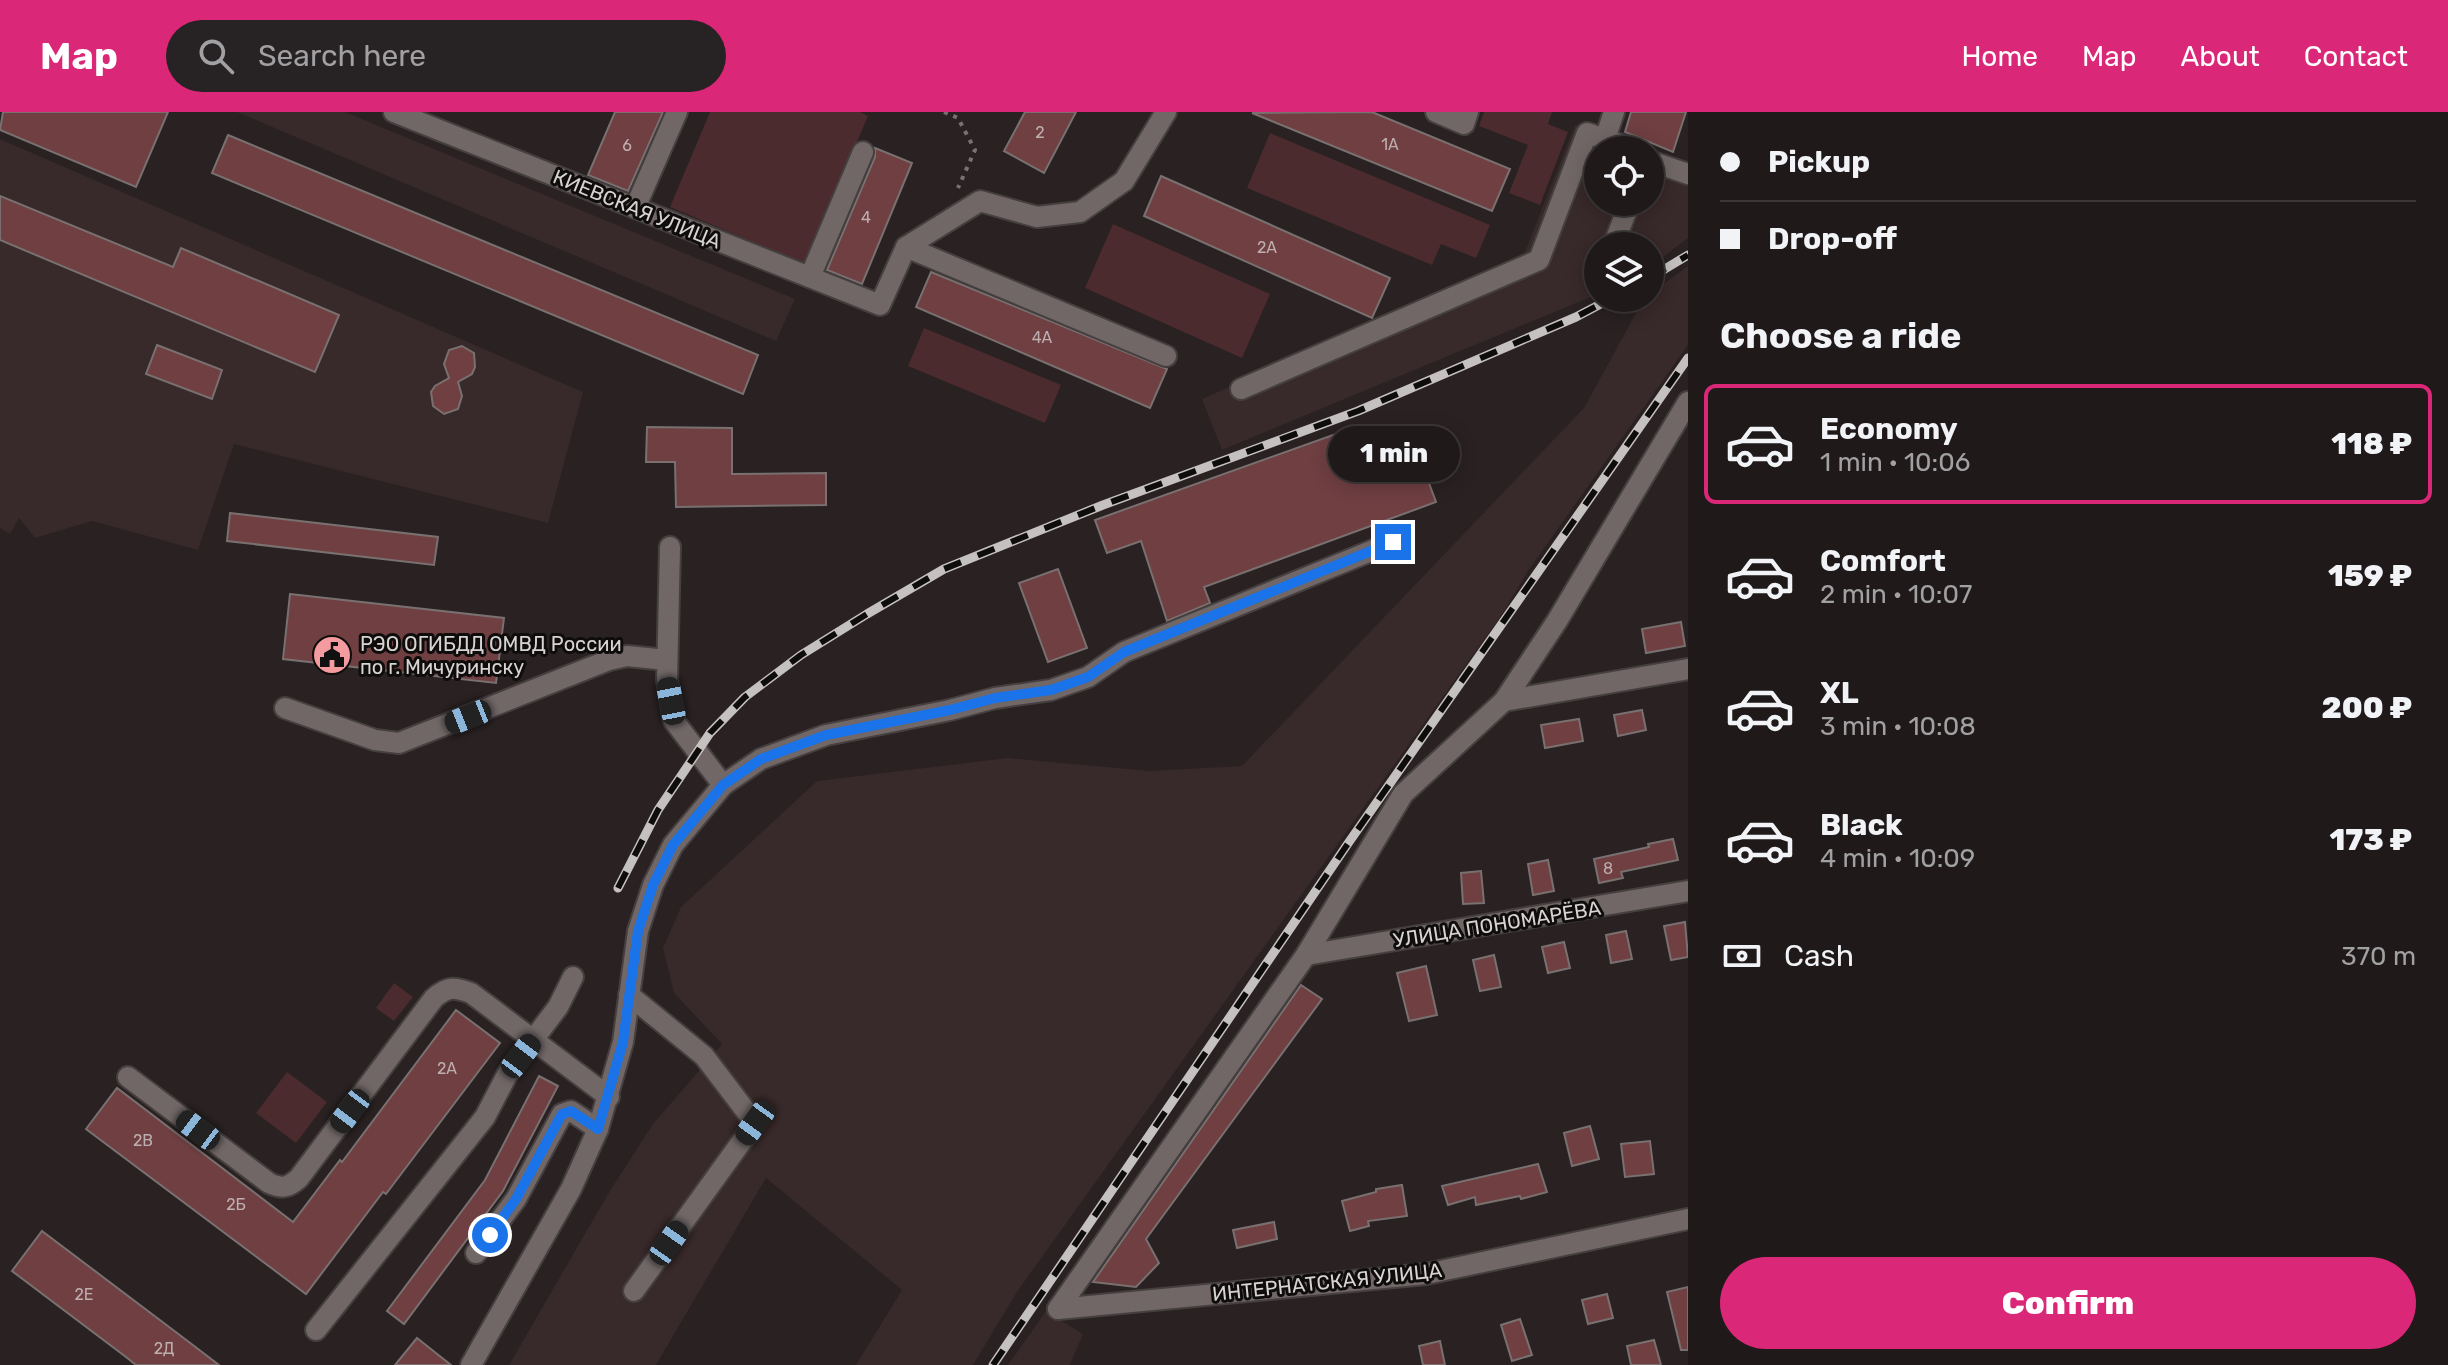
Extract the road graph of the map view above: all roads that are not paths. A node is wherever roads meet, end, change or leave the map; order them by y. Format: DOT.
graph roads {
  1 [pos="394,112"];
  2 [pos="677,112"];
  3 [pos="1166,112"];
  4 [pos="1436,112"];
  5 [pos="1468,112"];
  6 [pos="1614,112"];
  7 [pos="1606,136"];
  8 [pos="1584,141"];
  9 [pos="863,152"];
  10 [pos="1664,166"];
  11 [pos="1688,174"];
  12 [pos="635,208"];
  13 [pos="906,247"];
  14 [pos="810,277"];
  15 [pos="1166,356"];
  16 [pos="1241,389"];
  17 [pos="1688,402"];
  18 [pos="1393,542"];
  19 [pos="670,547"];
  20 [pos="667,660"];
  21 [pos="1688,669"];
  22 [pos="1504,701"];
  23 [pos="285,708"];
  24 [pos="723,785"];
  25 [pos="1688,891"];
  26 [pos="1306,955"];
  27 [pos="573,977"];
  28 [pos="629,995"];
  29 [pos="533,1040"];
  30 [pos="128,1077"];
  31 [pos="609,1097"];
  32 [pos="598,1129"];
  33 [pos="1688,1219"];
  34 [pos="476,1253"];
  35 [pos="634,1291"];
  36 [pos="316,1330"];
  37 [pos="471,1365"];
  1 -- 12 [label="street, КИЕВСКАЯ УЛИЦА"];
  2 -- 12 [label="street"];
  3 -- 13 [label="street"];
  4 -- 5 [label="street"];
  6 -- 7 [label="street"];
  8 -- 16 [label="street"];
  9 -- 14 [label="street"];
  10 -- 11 [label="street"];
  12 -- 14 [label="street, КИЕВСКАЯ УЛИЦА"];
  13 -- 14 [label="street, КИЕВСКАЯ УЛИЦА"];
  13 -- 15 [label="street"];
  17 -- 22 [label="street"];
  18 -- 24 [label="street"];
  19 -- 20 [label="street"];
  20 -- 23 [label="street"];
  20 -- 24 [label="street"];
  21 -- 22 [label="street"];
  22 -- 26 [label="street"];
  24 -- 28 [label="street"];
  25 -- 26 [label="street, УЛИЦА ПОНОМАРЁВА"];
  26 -- 33 [label="street, ИНТЕРНАТСКАЯ УЛИЦА"];
  27 -- 29 [label="street"];
  28 -- 31 [label="street"];
  28 -- 35 [label="street"];
  29 -- 30 [label="street"];
  29 -- 31 [label="street"];
  29 -- 36 [label="street"];
  31 -- 32 [label="street"];
  32 -- 34 [label="street"];
  32 -- 37 [label="street"];
}
